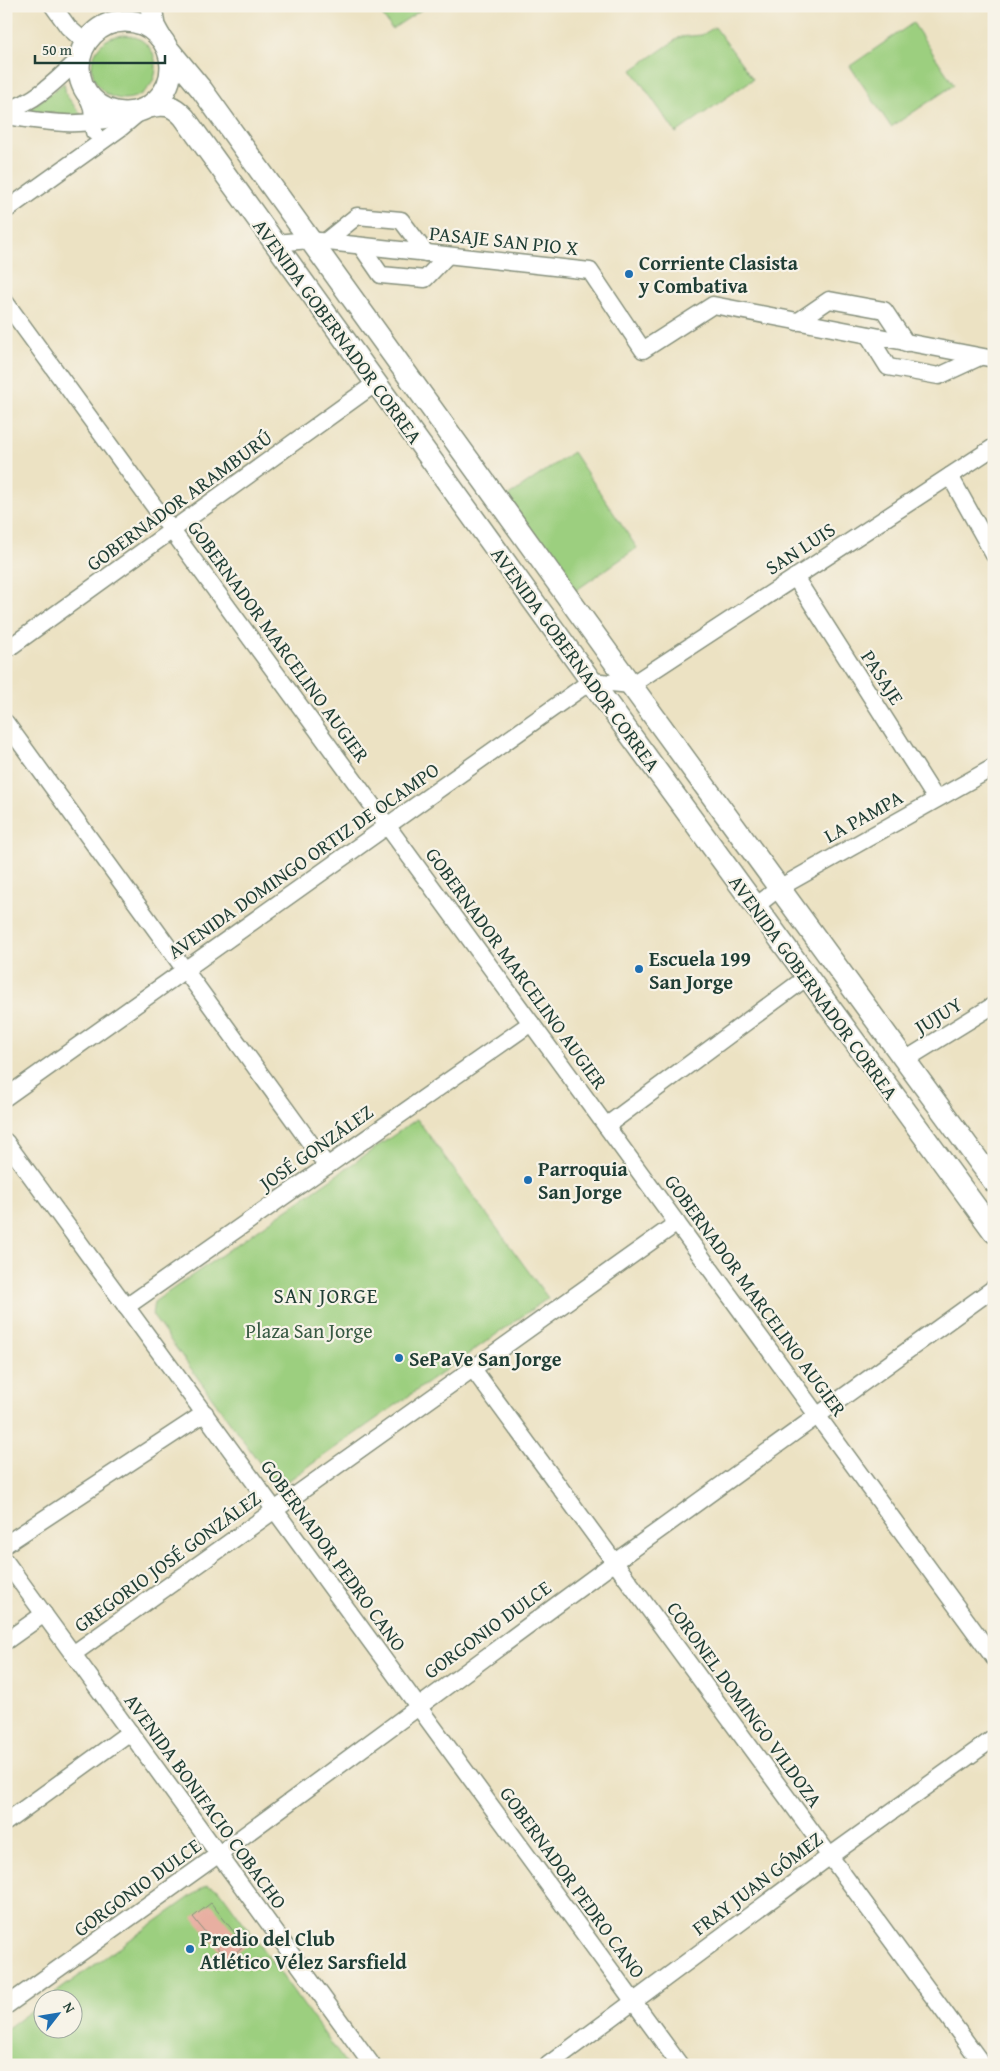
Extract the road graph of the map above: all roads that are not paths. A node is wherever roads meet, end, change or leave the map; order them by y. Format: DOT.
graph roads {
  1 [pos="53,6"];
  2 [pos="151,6"];
  3 [pos="115,15"];
  4 [pos="164,43"];
  5 [pos="83,51"];
  6 [pos="86,91"];
  7 [pos="6,110"];
  8 [pos="140,110"];
  9 [pos="6,116"];
  10 [pos="94,123"];
  11 [pos="90,148"];
  12 [pos="6,210"];
  13 [pos="318,240"];
  14 [pos="275,243"];
  15 [pos="361,246"];
  16 [pos="426,253"];
  17 [pos="448,256"];
  18 [pos="6,303"];
  19 [pos="797,322"];
  20 [pos="868,335"];
  21 [pos="906,343"];
  22 [pos="987,358"];
  23 [pos="376,383"];
  24 [pos="994,447"];
  25 [pos="950,476"];
  26 [pos="172,531"];
  27 [pos="994,555"];
  28 [pos="795,577"];
  29 [pos="6,650"];
  30 [pos="591,681"];
  31 [pos="631,685"];
  32 [pos="6,722"];
  33 [pos="994,767"];
  34 [pos="936,799"];
  35 [pos="387,826"];
  36 [pos="779,888"];
  37 [pos="756,906"];
  38 [pos="185,970"];
  39 [pos="807,976"];
  40 [pos="994,1005"];
  41 [pos="531,1023"];
  42 [pos="905,1060"];
  43 [pos="6,1097"];
  44 [pos="606,1126"];
  45 [pos="6,1142"];
  46 [pos="327,1166"];
  47 [pos="994,1182"];
  48 [pos="677,1224"];
  49 [pos="994,1232"];
  50 [pos="994,1288"];
  51 [pos="126,1306"];
  52 [pos="473,1369"];
  53 [pos="205,1414"];
  54 [pos="818,1416"];
  55 [pos="275,1510"];
  56 [pos="6,1544"];
  57 [pos="6,1562"];
  58 [pos="615,1562"];
  59 [pos="44,1614"];
  60 [pos="6,1641"];
  61 [pos="73,1654"];
  62 [pos="994,1658"];
  63 [pos="419,1706"];
  64 [pos="130,1732"];
  65 [pos="994,1738"];
  66 [pos="6,1822"];
  67 [pos="218,1854"];
  68 [pos="830,1856"];
  69 [pos="634,2001"];
  70 [pos="6,2006"];
  71 [pos="372,2065"];
  72 [pos="548,2065"];
  73 [pos="680,2065"];
  74 [pos="983,2065"];
  1 -- 5 [label="street"];
  2 -- 4 [label="main road"];
  3 -- 4 [label="main road"];
  3 -- 5 [label="main road"];
  4 -- 8 [label="main road"];
  4 -- 13 [label="main road, AVENIDA GOBERNADOR CORREA"];
  5 -- 6 [label="main road"];
  5 -- 7 [label="street"];
  6 -- 8 [label="main road"];
  6 -- 10 [label="street"];
  8 -- 10 [label="street"];
  8 -- 11 [label="street"];
  8 -- 14 [label="main road, AVENIDA GOBERNADOR CORREA"];
  9 -- 10 [label="street"];
  10 -- 11 [label="street"];
  11 -- 12 [label="street"];
  13 -- 14 [label="street, PASAJE SAN PIO X"];
  13 -- 15 [label="street, PASAJE SAN PIO X"];
  13 -- 16 [label="street"];
  13 -- 31 [label="main road, AVENIDA GOBERNADOR CORREA"];
  14 -- 23 [label="main road, AVENIDA GOBERNADOR CORREA"];
  15 -- 16 [label="street, PASAJE SAN PIO X"];
  15 -- 17 [label="street"];
  16 -- 17 [label="street, PASAJE SAN PIO X"];
  17 -- 19 [label="street, PASAJE SAN PIO X"];
  18 -- 26 [label="street, GOBERNADOR MARCELINO AUGIER"];
  19 -- 20 [label="street, PASAJE SAN PIO X"];
  19 -- 21 [label="street"];
  20 -- 21 [label="street, PASAJE SAN PIO X"];
  20 -- 22 [label="street"];
  21 -- 22 [label="street, PASAJE SAN PIO X"];
  23 -- 26 [label="street, GOBERNADOR ARAMBURÚ"];
  23 -- 30 [label="main road, AVENIDA GOBERNADOR CORREA"];
  24 -- 25 [label="street, SAN LUIS"];
  25 -- 27 [label="street"];
  25 -- 28 [label="street, SAN LUIS"];
  26 -- 29 [label="street, GOBERNADOR ARAMBURÚ"];
  26 -- 35 [label="street, GOBERNADOR MARCELINO AUGIER"];
  28 -- 31 [label="street, SAN LUIS"];
  28 -- 34 [label="street, PASAJE"];
  30 -- 31 [label="street"];
  30 -- 35 [label="street, AVENIDA DOMINGO ORTIZ DE OCAMPO"];
  30 -- 37 [label="main road, AVENIDA GOBERNADOR CORREA"];
  31 -- 36 [label="main road, AVENIDA GOBERNADOR CORREA"];
  32 -- 38 [label="street"];
  33 -- 34 [label="street, LA PAMPA"];
  34 -- 36 [label="street, LA PAMPA"];
  35 -- 38 [label="street, AVENIDA DOMINGO ORTIZ DE OCAMPO"];
  35 -- 41 [label="street, GOBERNADOR MARCELINO AUGIER"];
  36 -- 37 [label="street, LA PAMPA"];
  36 -- 42 [label="main road, AVENIDA GOBERNADOR CORREA"];
  37 -- 39 [label="main road, AVENIDA GOBERNADOR CORREA"];
  38 -- 43 [label="street, AVENIDA DOMINGO ORTIZ DE OCAMPO"];
  38 -- 46 [label="street"];
  39 -- 44 [label="street"];
  39 -- 49 [label="main road, AVENIDA GOBERNADOR CORREA"];
  40 -- 42 [label="street, JUJUY"];
  41 -- 44 [label="street, GOBERNADOR MARCELINO AUGIER"];
  41 -- 46 [label="street, JOSÉ GONZÁLEZ"];
  42 -- 47 [label="main road, AVENIDA GOBERNADOR CORREA"];
  44 -- 48 [label="street, GOBERNADOR MARCELINO AUGIER"];
  45 -- 51 [label="street, GOBERNADOR PEDRO CANO"];
  46 -- 51 [label="street, JOSÉ GONZÁLEZ"];
  48 -- 52 [label="street, GREGORIO JOSÉ GONZÁLEZ"];
  48 -- 54 [label="street, GOBERNADOR MARCELINO AUGIER"];
  50 -- 54 [label="street, GORGONIO DULCE"];
  51 -- 53 [label="street, GOBERNADOR PEDRO CANO"];
  52 -- 55 [label="street, GREGORIO JOSÉ GONZÁLEZ"];
  52 -- 58 [label="street, CORONEL DOMINGO VILDOZA"];
  53 -- 55 [label="street, GOBERNADOR PEDRO CANO"];
  53 -- 56 [label="street"];
  54 -- 58 [label="street, GORGONIO DULCE"];
  54 -- 62 [label="street, GOBERNADOR MARCELINO AUGIER"];
  55 -- 61 [label="street, GREGORIO JOSÉ GONZÁLEZ"];
  55 -- 63 [label="street, GOBERNADOR PEDRO CANO"];
  57 -- 59 [label="street, AVENIDA BONIFACIO COBACHO"];
  58 -- 63 [label="street, GORGONIO DULCE"];
  58 -- 68 [label="street, CORONEL DOMINGO VILDOZA"];
  59 -- 60 [label="street"];
  59 -- 61 [label="street, AVENIDA BONIFACIO COBACHO"];
  61 -- 64 [label="street, AVENIDA BONIFACIO COBACHO"];
  63 -- 67 [label="street, GORGONIO DULCE"];
  63 -- 69 [label="street, GOBERNADOR PEDRO CANO"];
  64 -- 66 [label="street"];
  64 -- 67 [label="street, AVENIDA BONIFACIO COBACHO"];
  65 -- 68 [label="street, FRAY JUAN GÓMEZ"];
  67 -- 70 [label="street, GORGONIO DULCE"];
  67 -- 71 [label="street, AVENIDA BONIFACIO COBACHO"];
  68 -- 69 [label="street, FRAY JUAN GÓMEZ"];
  68 -- 74 [label="street, CORONEL DOMINGO VILDOZA"];
  69 -- 72 [label="street, FRAY JUAN GÓMEZ"];
  69 -- 73 [label="street, GOBERNADOR PEDRO CANO"];
}
